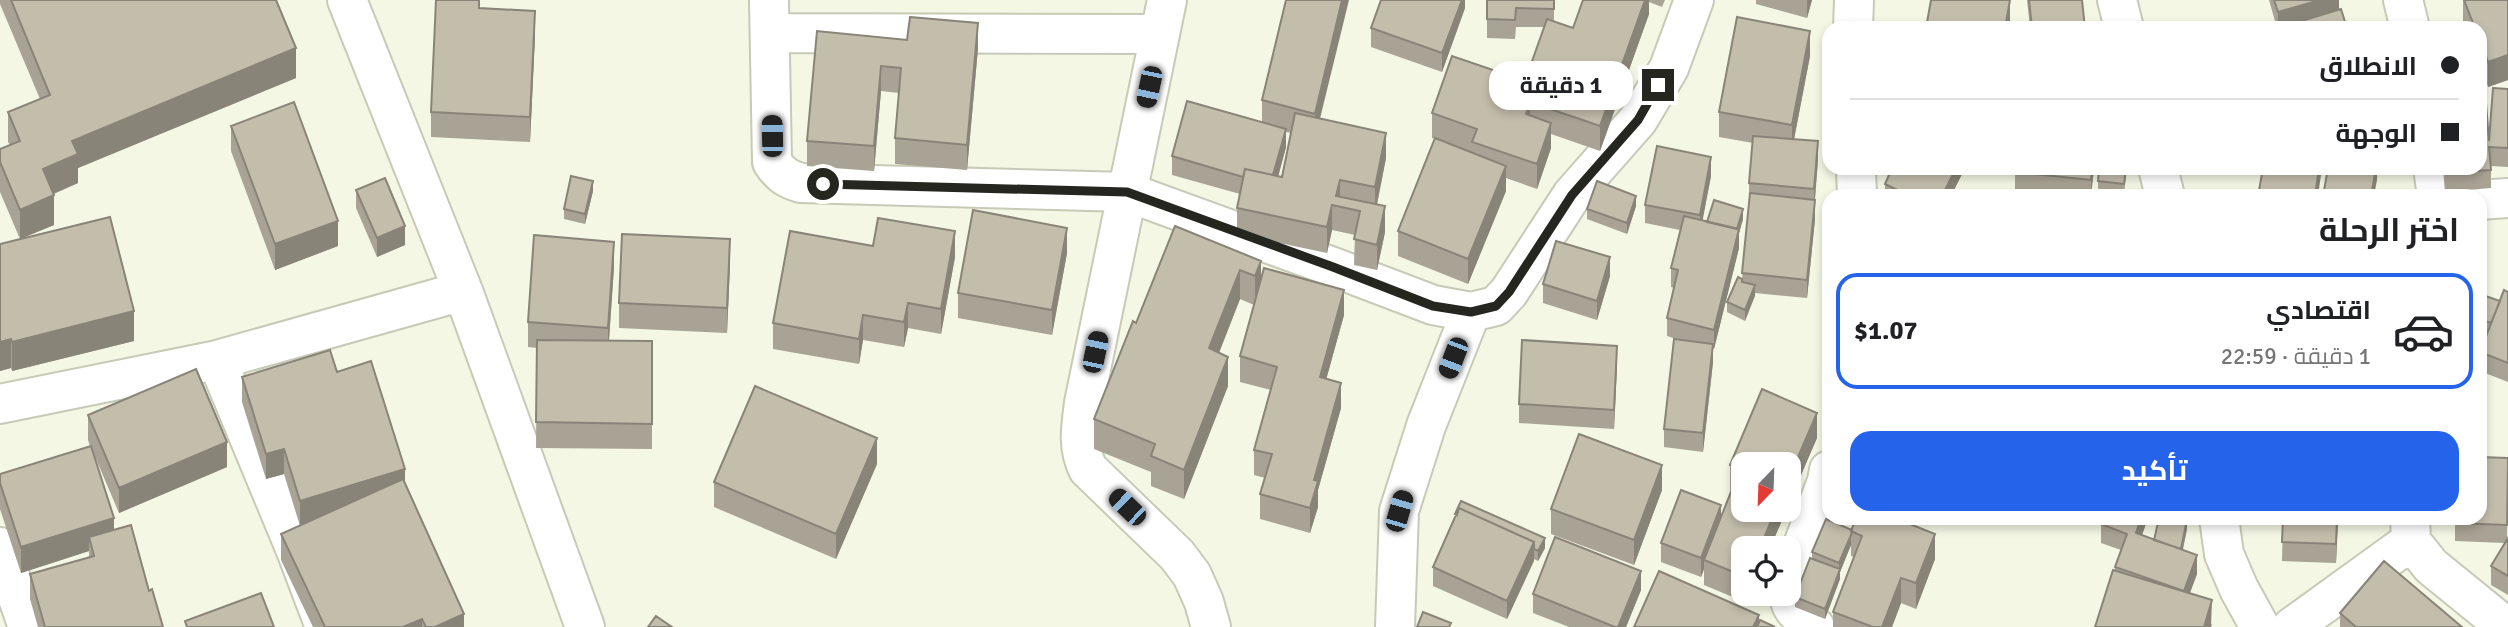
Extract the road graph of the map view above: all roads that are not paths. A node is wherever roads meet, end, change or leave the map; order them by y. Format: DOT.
graph roads {
  1 [pos="346,0"];
  2 [pos="1694,0"];
  3 [pos="1854,0"];
  4 [pos="2118,0"];
  5 [pos="2403,0"];
  6 [pos="769,16"];
  7 [pos="1163,17"];
  8 [pos="1853,21"];
  9 [pos="2122,21"];
  10 [pos="2408,21"];
  11 [pos="1127,192"];
  12 [pos="2508,198"];
  13 [pos="2487,200"];
  14 [pos="463,291"];
  15 [pos="1471,312"];
  16 [pos="217,360"];
  17 [pos="0,404"];
  18 [pos="1822,494"];
  19 [pos="2220,525"];
  20 [pos="2410,530"];
  21 [pos="0,547"];
  22 [pos="28,627"];
  23 [pos="325,627"];
  24 [pos="585,627"];
  25 [pos="1211,627"];
  26 [pos="1395,627"];
  27 [pos="1815,627"];
  28 [pos="2260,627"];
  29 [pos="2292,627"];
  30 [pos="2506,627"];
  1 -- 14 [label="street"];
  2 -- 15 [label="street"];
  3 -- 8 [label="street"];
  4 -- 9 [label="street"];
  5 -- 10 [label="street"];
  6 -- 7 [label="street"];
  6 -- 11 [label="street"];
  7 -- 11 [label="street"];
  11 -- 15 [label="street"];
  11 -- 25 [label="street"];
  12 -- 13 [label="street"];
  14 -- 16 [label="street"];
  14 -- 24 [label="street"];
  15 -- 26 [label="street"];
  16 -- 17 [label="street"];
  16 -- 23 [label="street"];
  18 -- 27 [label="street"];
  19 -- 28 [label="street"];
  20 -- 29 [label="street"];
  20 -- 30 [label="street"];
  21 -- 22 [label="street"];
}
